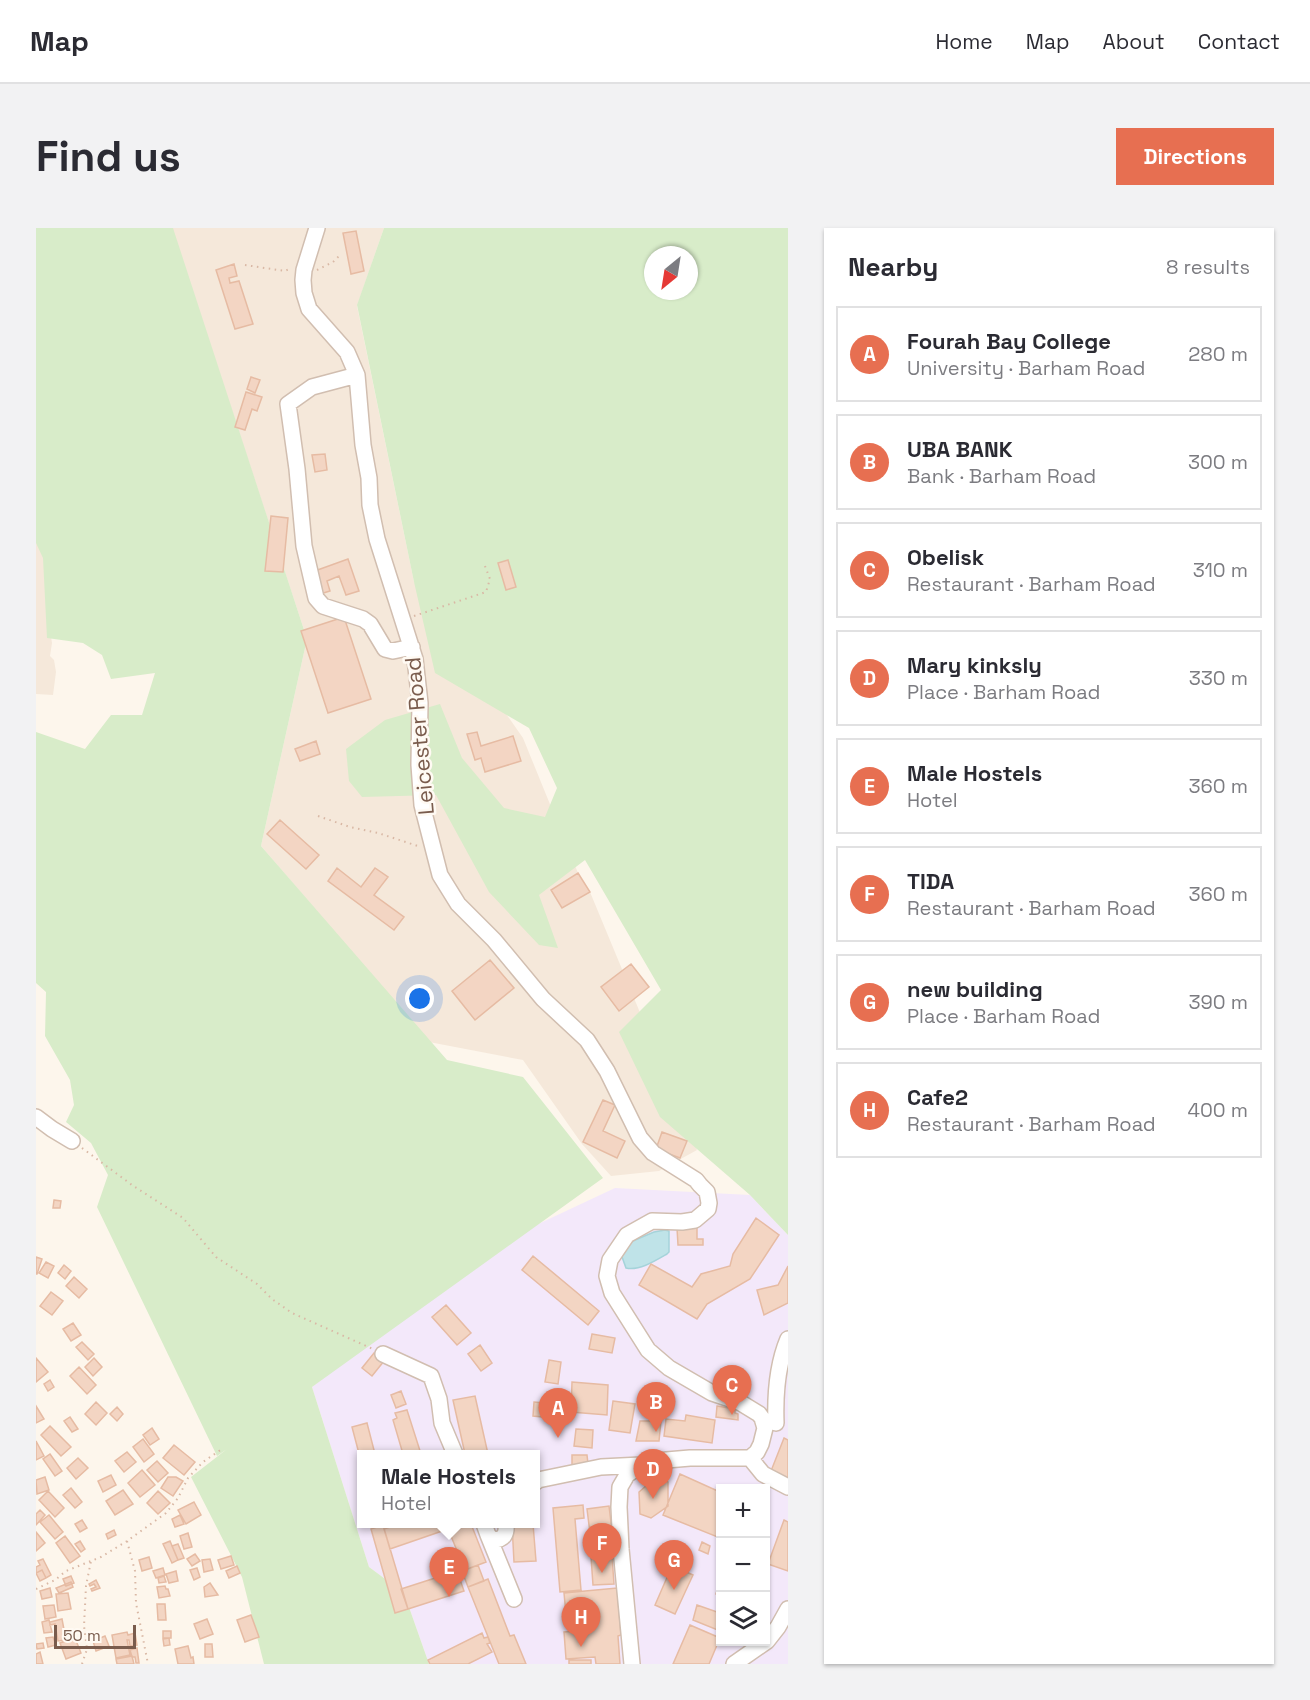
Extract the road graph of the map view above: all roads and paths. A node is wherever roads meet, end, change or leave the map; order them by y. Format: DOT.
graph roads {
  1 [pos="317,228"];
  2 [pos="339,256"];
  3 [pos="307,260"];
  4 [pos="245,265"];
  5 [pos="303,280"];
  6 [pos="357,375"];
  7 [pos="485,566"];
  8 [pos="403,620"];
  9 [pos="412,647"];
  10 [pos="318,816"];
  11 [pos="434,851"];
  12 [pos="36,1117"];
  13 [pos="72,1141"];
  14 [pos="788,1339"];
  15 [pos="383,1354"];
  16 [pos="776,1423"];
  17 [pos="222,1449"];
  18 [pos="453,1450"];
  19 [pos="750,1458"];
  20 [pos="641,1465"];
  21 [pos="540,1480"];
  22 [pos="788,1487"];
  23 [pos="507,1528"];
  24 [pos="486,1529"];
  25 [pos="128,1541"];
  26 [pos="91,1561"];
  27 [pos="36,1589"];
  28 [pos="514,1599"];
  29 [pos="788,1609"];
  30 [pos="783,1631"];
  31 [pos="82,1664"];
  32 [pos="148,1664"];
  33 [pos="632,1664"];
  34 [pos="734,1664"];
  1 -- 3 [label="street, Leicester Road"];
  2 -- 5 [label="path"];
  3 -- 4 [label="path"];
  3 -- 5 [label="street, Leicester Road"];
  5 -- 6 [label="street, Leicester Road"];
  6 -- 8 [label="street, Leicester Road"];
  6 -- 9 [label="street"];
  7 -- 8 [label="path"];
  8 -- 9 [label="street, Leicester Road"];
  9 -- 11 [label="street, Leicester Road"];
  10 -- 11 [label="path"];
  11 -- 16 [label="street, Leicester Road"];
  12 -- 13 [label="street"];
  13 -- 15 [label="path"];
  14 -- 16 [label="street"];
  15 -- 18 [label="street"];
  16 -- 19 [label="street"];
  17 -- 25 [label="path"];
  19 -- 20 [label="street"];
  19 -- 22 [label="street"];
  20 -- 21 [label="street"];
  20 -- 33 [label="street"];
  23 -- 24 [label="street"];
  24 -- 28 [label="street"];
  25 -- 26 [label="path"];
  25 -- 32 [label="path"];
  26 -- 27 [label="path"];
  26 -- 31 [label="path"];
  29 -- 30 [label="street"];
  30 -- 34 [label="street"];
}
